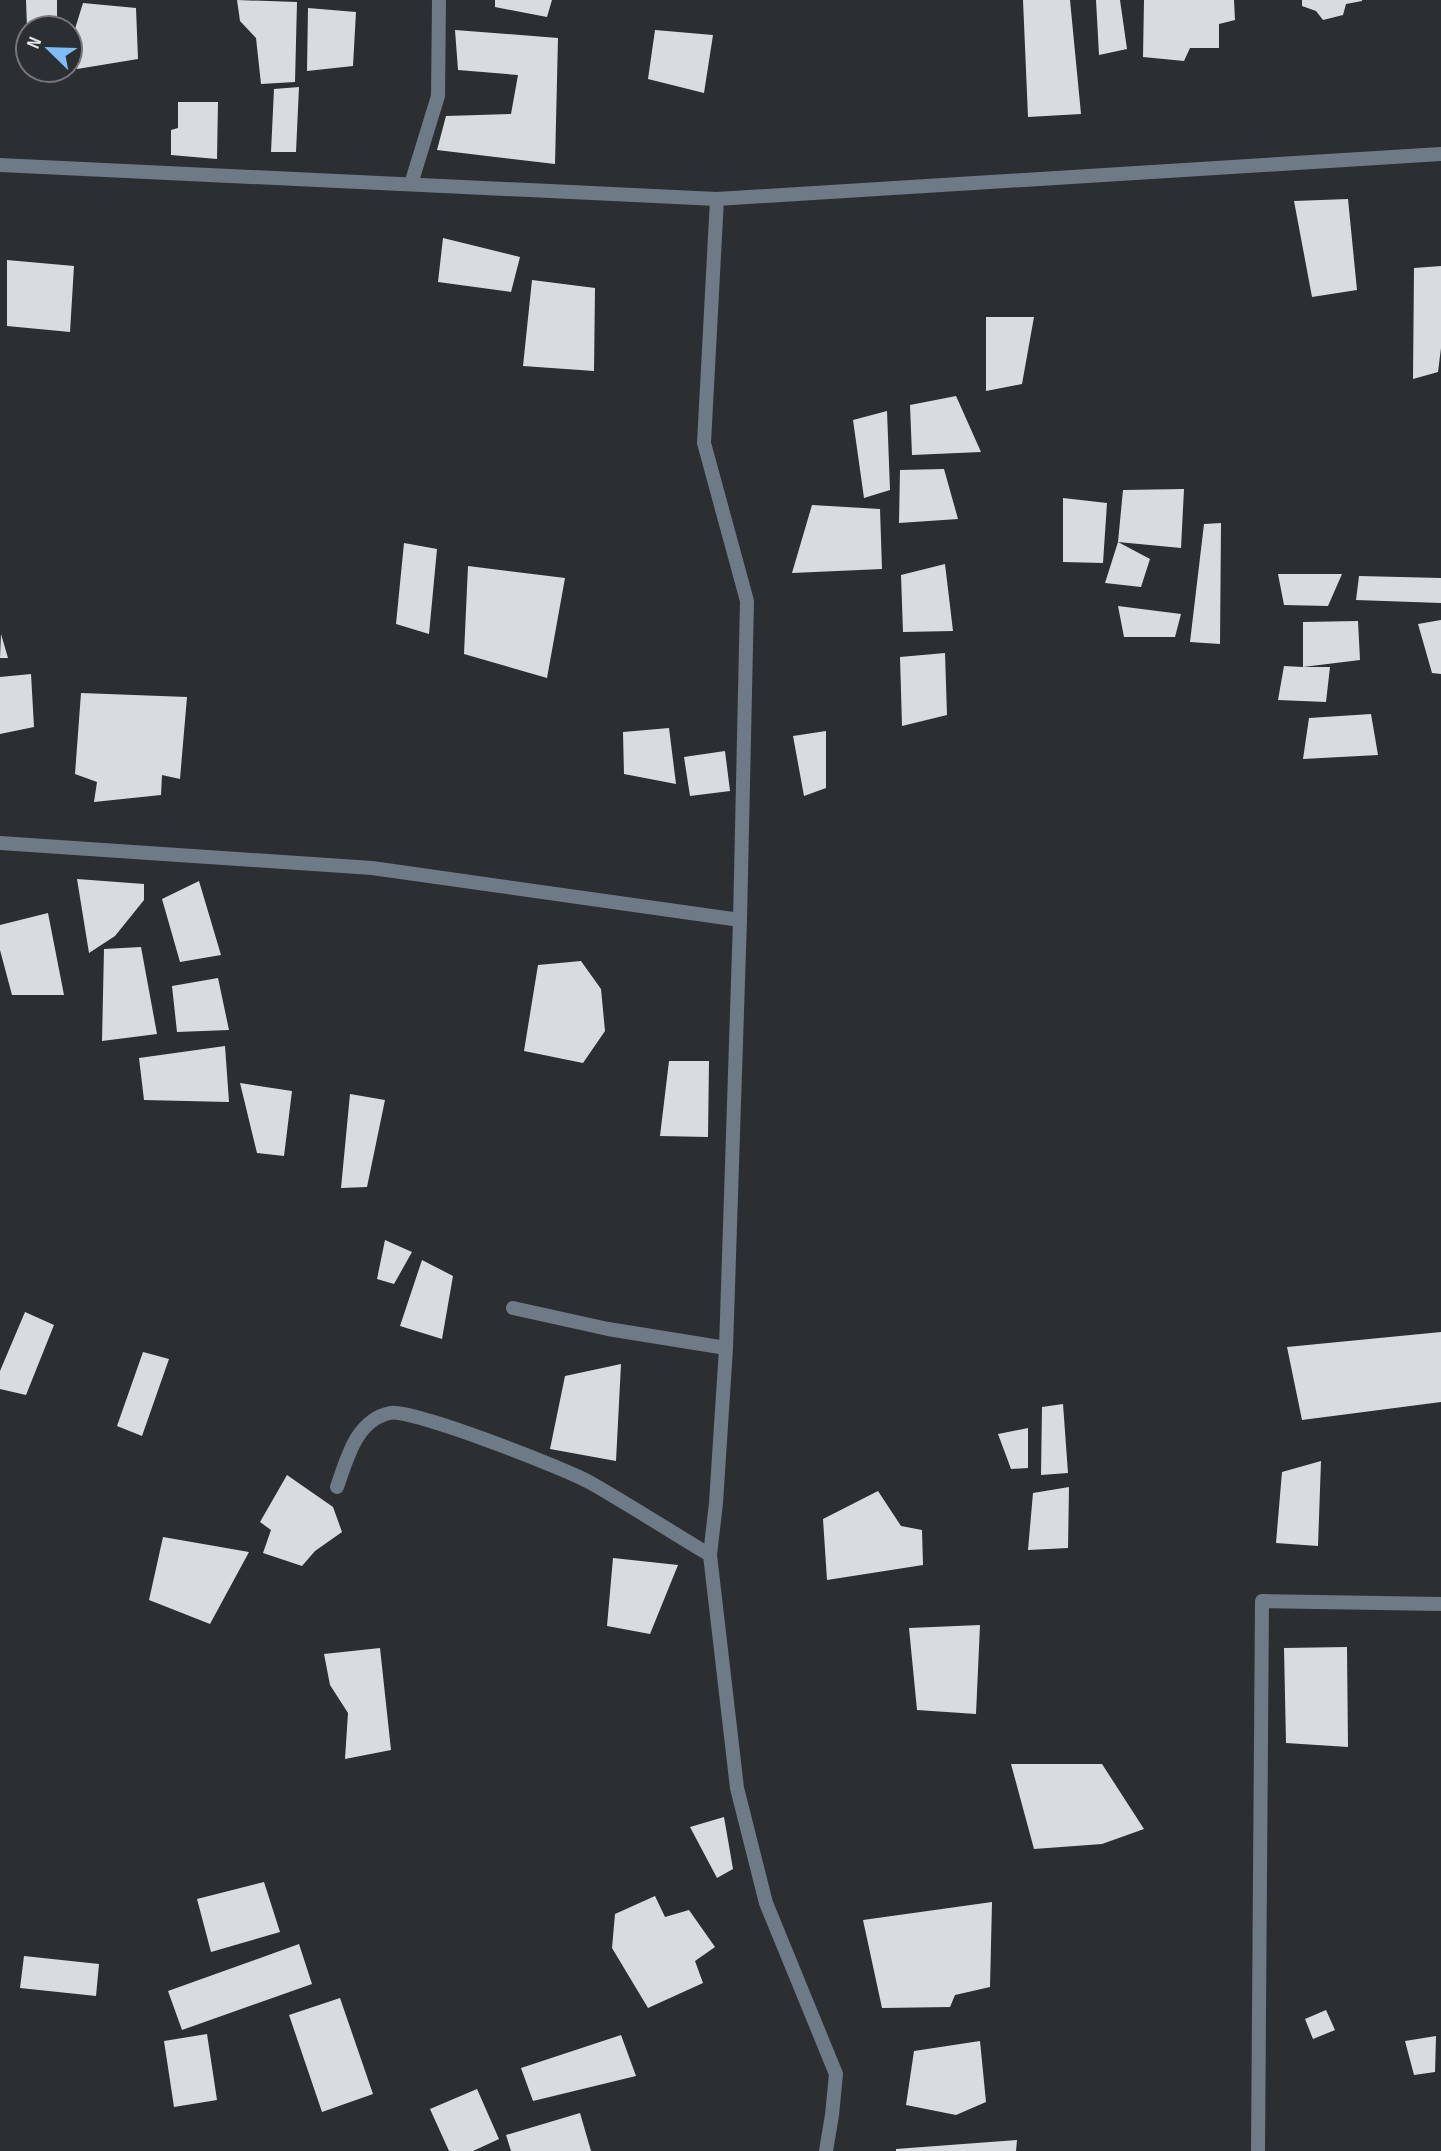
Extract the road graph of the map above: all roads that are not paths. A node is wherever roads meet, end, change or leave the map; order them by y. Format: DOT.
graph roads {
  1 [pos="439,0"];
  2 [pos="1441,154"];
  3 [pos="0,165"];
  4 [pos="411,184"];
  5 [pos="717,200"];
  6 [pos="0,843"];
  7 [pos="740,920"];
  8 [pos="513,1308"];
  9 [pos="726,1348"];
  10 [pos="337,1487"];
  11 [pos="709,1555"];
  12 [pos="1441,1604"];
  13 [pos="826,2151"];
  14 [pos="1258,2151"];
  1 -- 4 [label="street"];
  2 -- 5 [label="street"];
  3 -- 4 [label="street"];
  4 -- 5 [label="street"];
  5 -- 7 [label="street"];
  6 -- 7 [label="street"];
  7 -- 9 [label="street"];
  8 -- 9 [label="street"];
  9 -- 11 [label="street"];
  10 -- 11 [label="street"];
  11 -- 13 [label="street"];
  12 -- 14 [label="street"];
}
